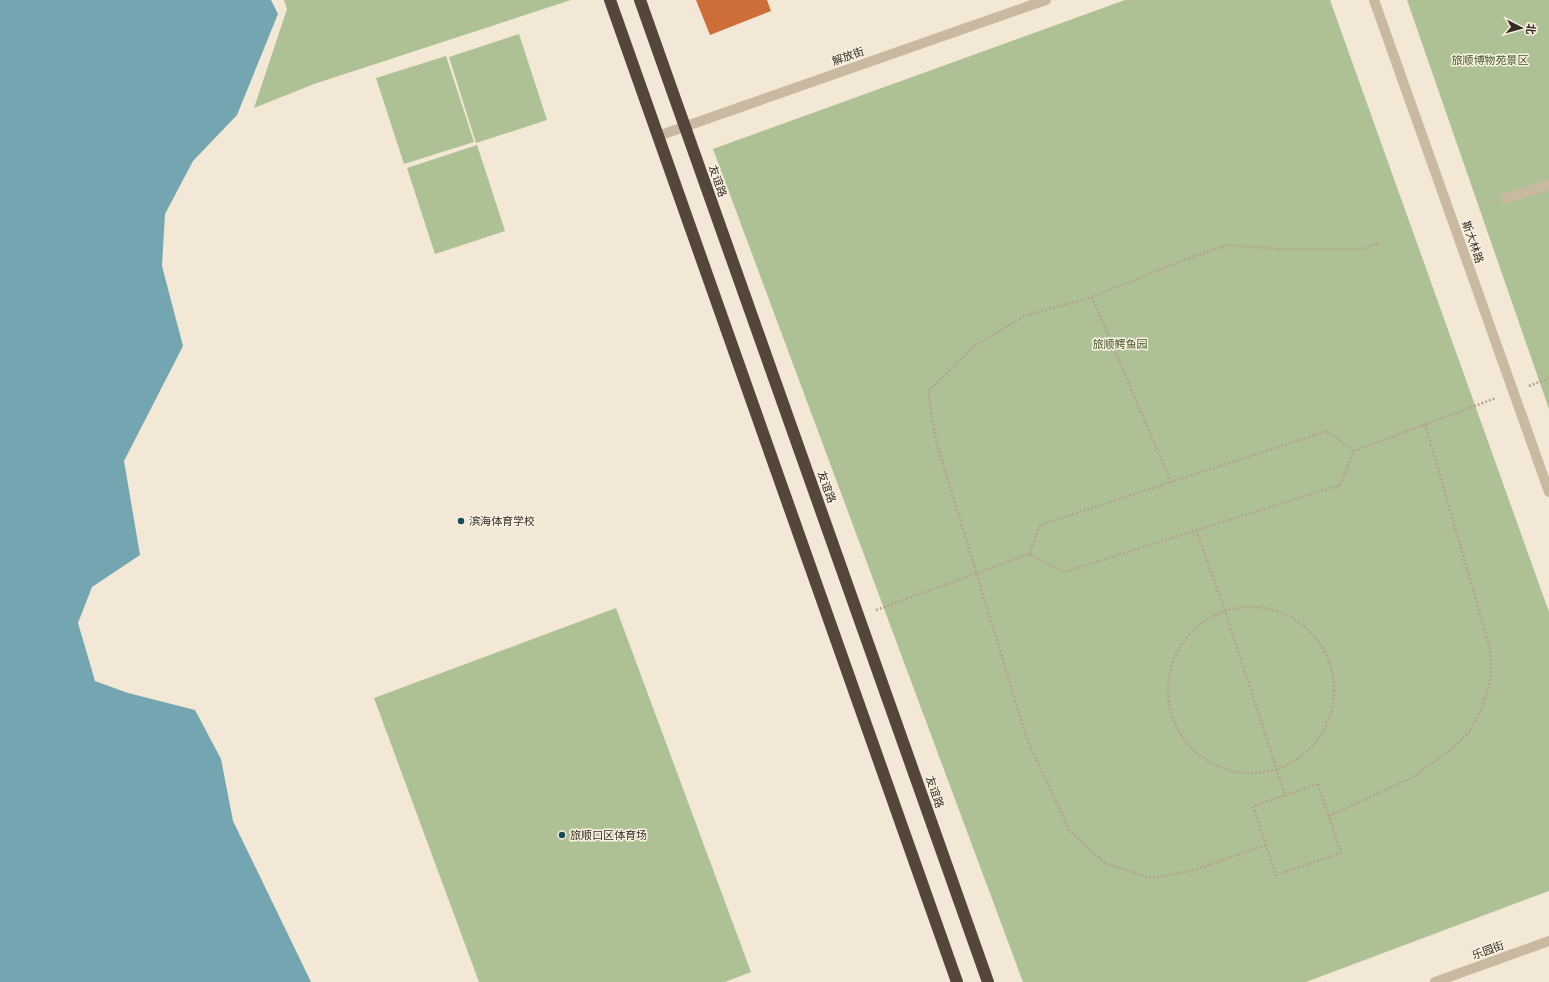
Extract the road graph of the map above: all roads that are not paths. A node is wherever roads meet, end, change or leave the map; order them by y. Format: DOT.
graph roads {
  1 [pos="610,0"];
  2 [pos="640,0"];
  3 [pos="1046,0"];
  4 [pos="1374,0"];
  5 [pos="685,126"];
  6 [pos="658,136"];
  7 [pos="1549,185"];
  8 [pos="1506,198"];
  9 [pos="1549,492"];
  10 [pos="1549,941"];
  11 [pos="957,982"];
  12 [pos="988,982"];
  13 [pos="1435,982"];
  1 -- 6 [label="highway"];
  2 -- 5 [label="highway, 友谊路"];
  3 -- 5 [label="street, 解放街"];
  4 -- 9 [label="street, 斯大林路"];
  5 -- 6 [label="street, 解放街"];
  5 -- 12 [label="highway, 友谊路"];
  6 -- 11 [label="highway"];
  7 -- 8 [label="street"];
  10 -- 13 [label="street, 乐园街"];
}
